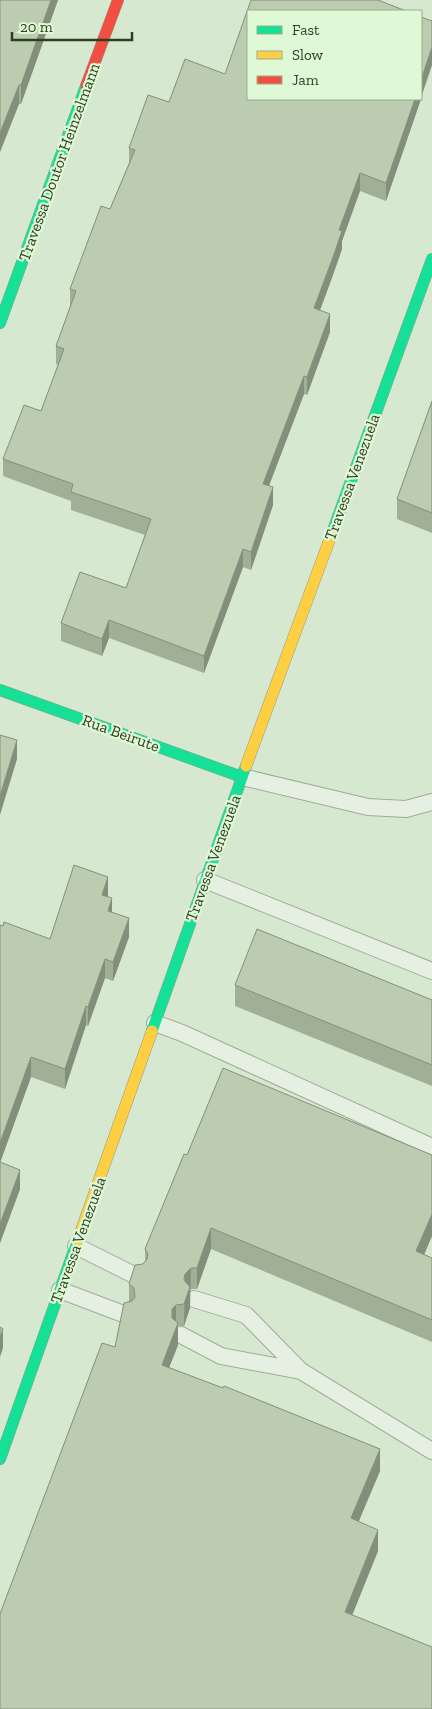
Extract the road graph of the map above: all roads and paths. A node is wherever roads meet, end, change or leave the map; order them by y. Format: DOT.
graph roads {
  1 [pos="118,0"];
  2 [pos="432,259"];
  3 [pos="0,323"];
  4 [pos="0,690"];
  5 [pos="242,777"];
  6 [pos="432,802"];
  7 [pos="205,880"];
  8 [pos="432,971"];
  9 [pos="154,1023"];
  10 [pos="432,1147"];
  11 [pos="76,1246"];
  12 [pos="138,1277"];
  13 [pos="60,1290"];
  14 [pos="194,1298"];
  15 [pos="126,1315"];
  16 [pos="181,1335"];
  17 [pos="302,1371"];
  18 [pos="432,1451"];
  19 [pos="0,1459"];
  1 -- 3 [label="street, Travessa Doutor Heinzelmann"];
  2 -- 5 [label="street, Travessa Venezuela"];
  4 -- 5 [label="street, Rua Beirute"];
  5 -- 6 [label="lane"];
  5 -- 7 [label="street, Travessa Venezuela"];
  7 -- 8 [label="lane"];
  7 -- 9 [label="street, Travessa Venezuela"];
  9 -- 10 [label="lane"];
  9 -- 11 [label="street, Travessa Venezuela"];
  11 -- 12 [label="lane"];
  11 -- 13 [label="street, Travessa Venezuela"];
  13 -- 15 [label="lane"];
  13 -- 19 [label="street, Travessa Venezuela"];
  14 -- 17 [label="lane"];
  16 -- 17 [label="lane"];
  17 -- 18 [label="lane"];
}
